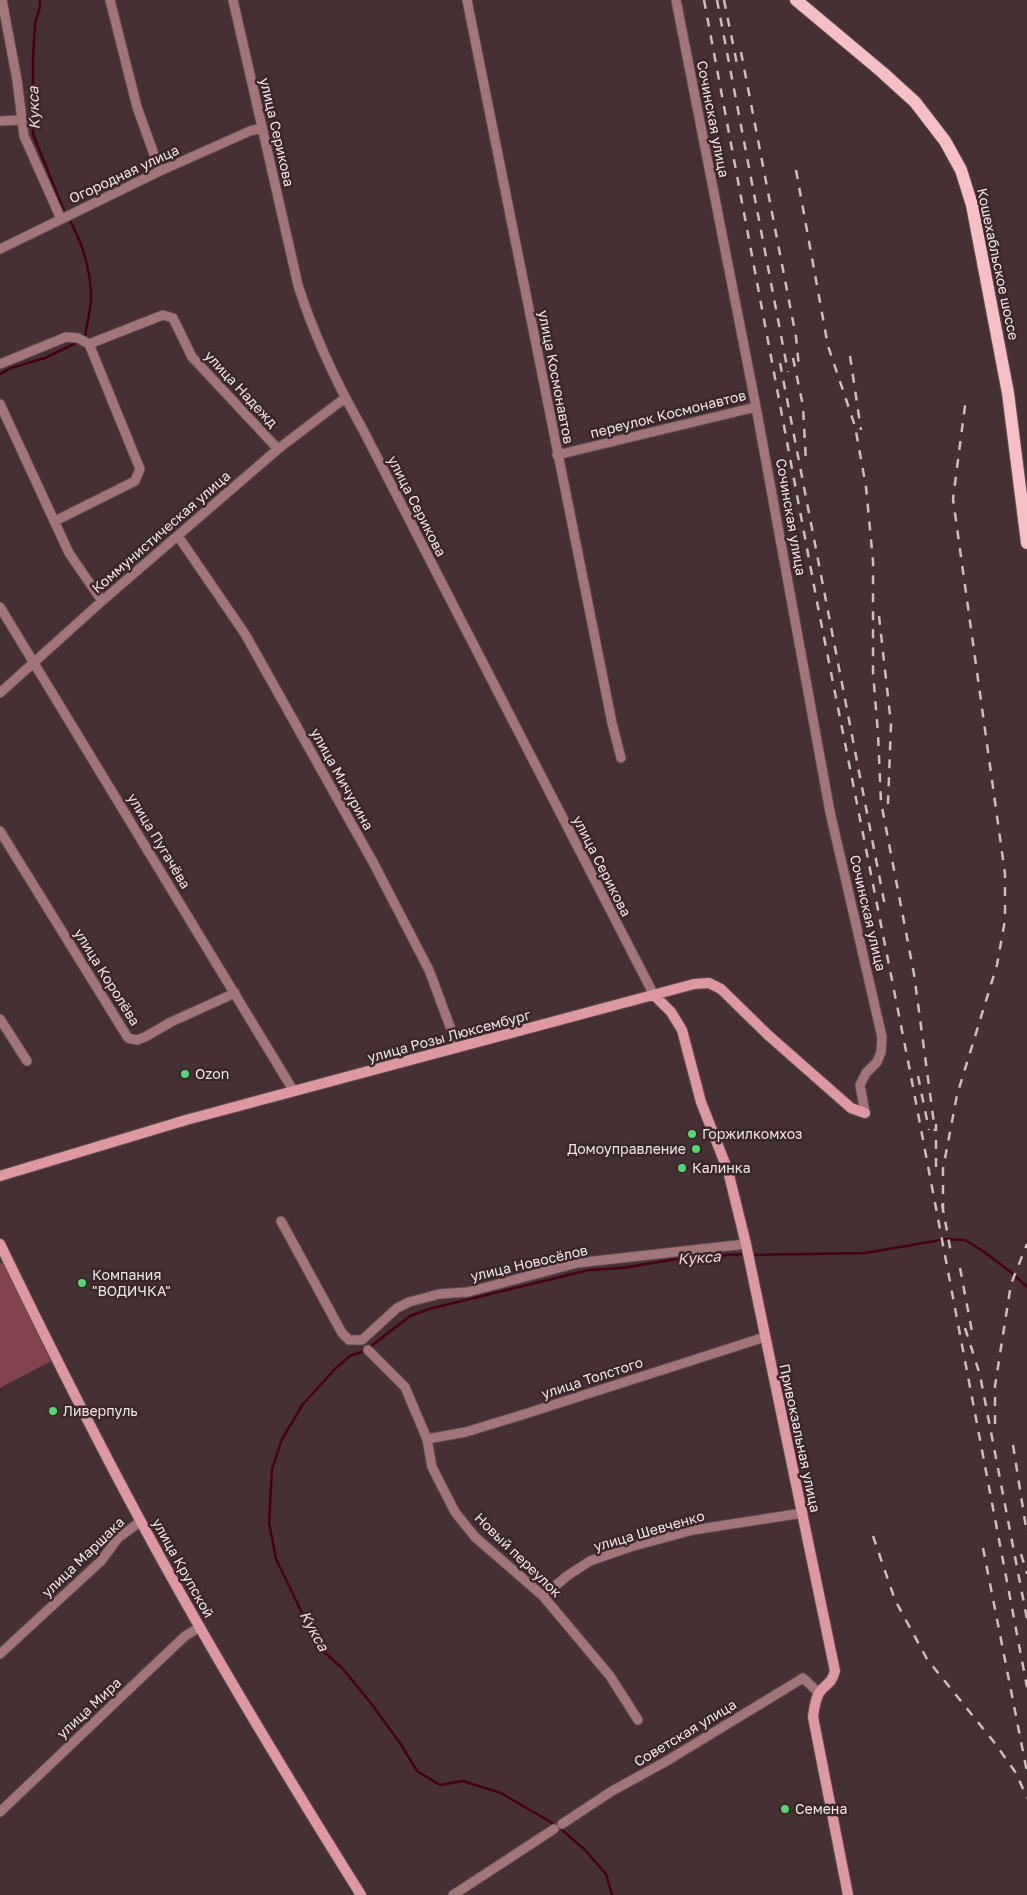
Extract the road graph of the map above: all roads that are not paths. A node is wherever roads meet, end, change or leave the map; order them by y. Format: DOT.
graph roads {
  1 [pos="2,0"];
  2 [pos="110,0"];
  3 [pos="233,0"];
  4 [pos="467,0"];
  5 [pos="676,0"];
  6 [pos="796,0"];
  7 [pos="21,120"];
  8 [pos="0,121"];
  9 [pos="262,128"];
  10 [pos="160,171"];
  11 [pos="61,218"];
  12 [pos="0,250"];
  13 [pos="89,344"];
  14 [pos="0,364"];
  15 [pos="345,398"];
  16 [pos="0,404"];
  17 [pos="756,407"];
  18 [pos="278,449"];
  19 [pos="557,455"];
  20 [pos="55,521"];
  21 [pos="178,536"];
  22 [pos="1027,543"];
  23 [pos="102,601"];
  24 [pos="0,607"];
  25 [pos="34,663"];
  26 [pos="0,692"];
  27 [pos="621,758"];
  28 [pos="0,831"];
  29 [pos="235,994"];
  30 [pos="654,995"];
  31 [pos="0,1019"];
  32 [pos="458,1048"];
  33 [pos="27,1061"];
  34 [pos="292,1090"];
  35 [pos="865,1113"];
  36 [pos="0,1176"];
  37 [pos="281,1221"];
  38 [pos="0,1244"];
  39 [pos="748,1251"];
  40 [pos="764,1337"];
  41 [pos="368,1350"];
  42 [pos="427,1439"];
  43 [pos="803,1513"];
  44 [pos="140,1521"];
  45 [pos="543,1596"];
  46 [pos="200,1627"];
  47 [pos="0,1654"];
  48 [pos="819,1693"];
  49 [pos="638,1720"];
  50 [pos="0,1812"];
  51 [pos="361,1895"];
  52 [pos="453,1895"];
  53 [pos="848,1895"];
  1 -- 7 [label="street"];
  2 -- 10 [label="street"];
  3 -- 9 [label="street, улица Серикова"];
  4 -- 19 [label="street, улица Космонавтов"];
  5 -- 17 [label="street, Сочинская улица"];
  6 -- 22 [label="main road, Кошехабльское шоссе"];
  7 -- 8 [label="street"];
  7 -- 11 [label="street"];
  9 -- 10 [label="street, Огородная улица"];
  9 -- 15 [label="street, улица Серикова"];
  10 -- 11 [label="street, Огородная улица"];
  11 -- 12 [label="street, Огородная улица"];
  13 -- 14 [label="street"];
  13 -- 18 [label="street, улица Надежд"];
  13 -- 20 [label="street"];
  15 -- 18 [label="street, Коммунистическая улица"];
  15 -- 30 [label="street, улица Серикова"];
  16 -- 20 [label="street"];
  17 -- 19 [label="street, переулок Космонавтов"];
  17 -- 35 [label="street, Сочинская улица"];
  18 -- 21 [label="street, Коммунистическая улица"];
  19 -- 27 [label="street, улица Космонавтов"];
  20 -- 23 [label="street"];
  21 -- 23 [label="street, Коммунистическая улица"];
  21 -- 32 [label="street, улица Мичурина"];
  23 -- 25 [label="street, Коммунистическая улица"];
  24 -- 25 [label="street, улица Пугачёва"];
  25 -- 26 [label="street, Коммунистическая улица"];
  25 -- 29 [label="street, улица Пугачёва"];
  28 -- 29 [label="street, улица Королёва"];
  29 -- 34 [label="street, улица Пугачёва"];
  30 -- 32 [label="street, улица Розы Люксембург"];
  30 -- 35 [label="street, улица Розы Люксембург"];
  30 -- 39 [label="street, Привокзальная улица"];
  31 -- 33 [label="street"];
  32 -- 34 [label="street, улица Розы Люксембург"];
  34 -- 36 [label="street, улица Розы Люксембург"];
  37 -- 39 [label="street, улица Новосёлов"];
  38 -- 44 [label="street, улица Крупской"];
  39 -- 40 [label="street, Привокзальная улица"];
  40 -- 42 [label="street, улица Толстого"];
  40 -- 43 [label="street, Привокзальная улица"];
  41 -- 42 [label="street, Новый переулок"];
  42 -- 45 [label="street, Новый переулок"];
  43 -- 45 [label="street, улица Шевченко"];
  43 -- 48 [label="street, Привокзальная улица"];
  44 -- 46 [label="street, улица Крупской"];
  44 -- 47 [label="street, улица Маршака"];
  45 -- 49 [label="street, Новый переулок"];
  46 -- 50 [label="street, улица Мира"];
  46 -- 51 [label="street, улица Крупской"];
  48 -- 52 [label="street, Советская улица"];
  48 -- 53 [label="street, Привокзальная улица"];
}
